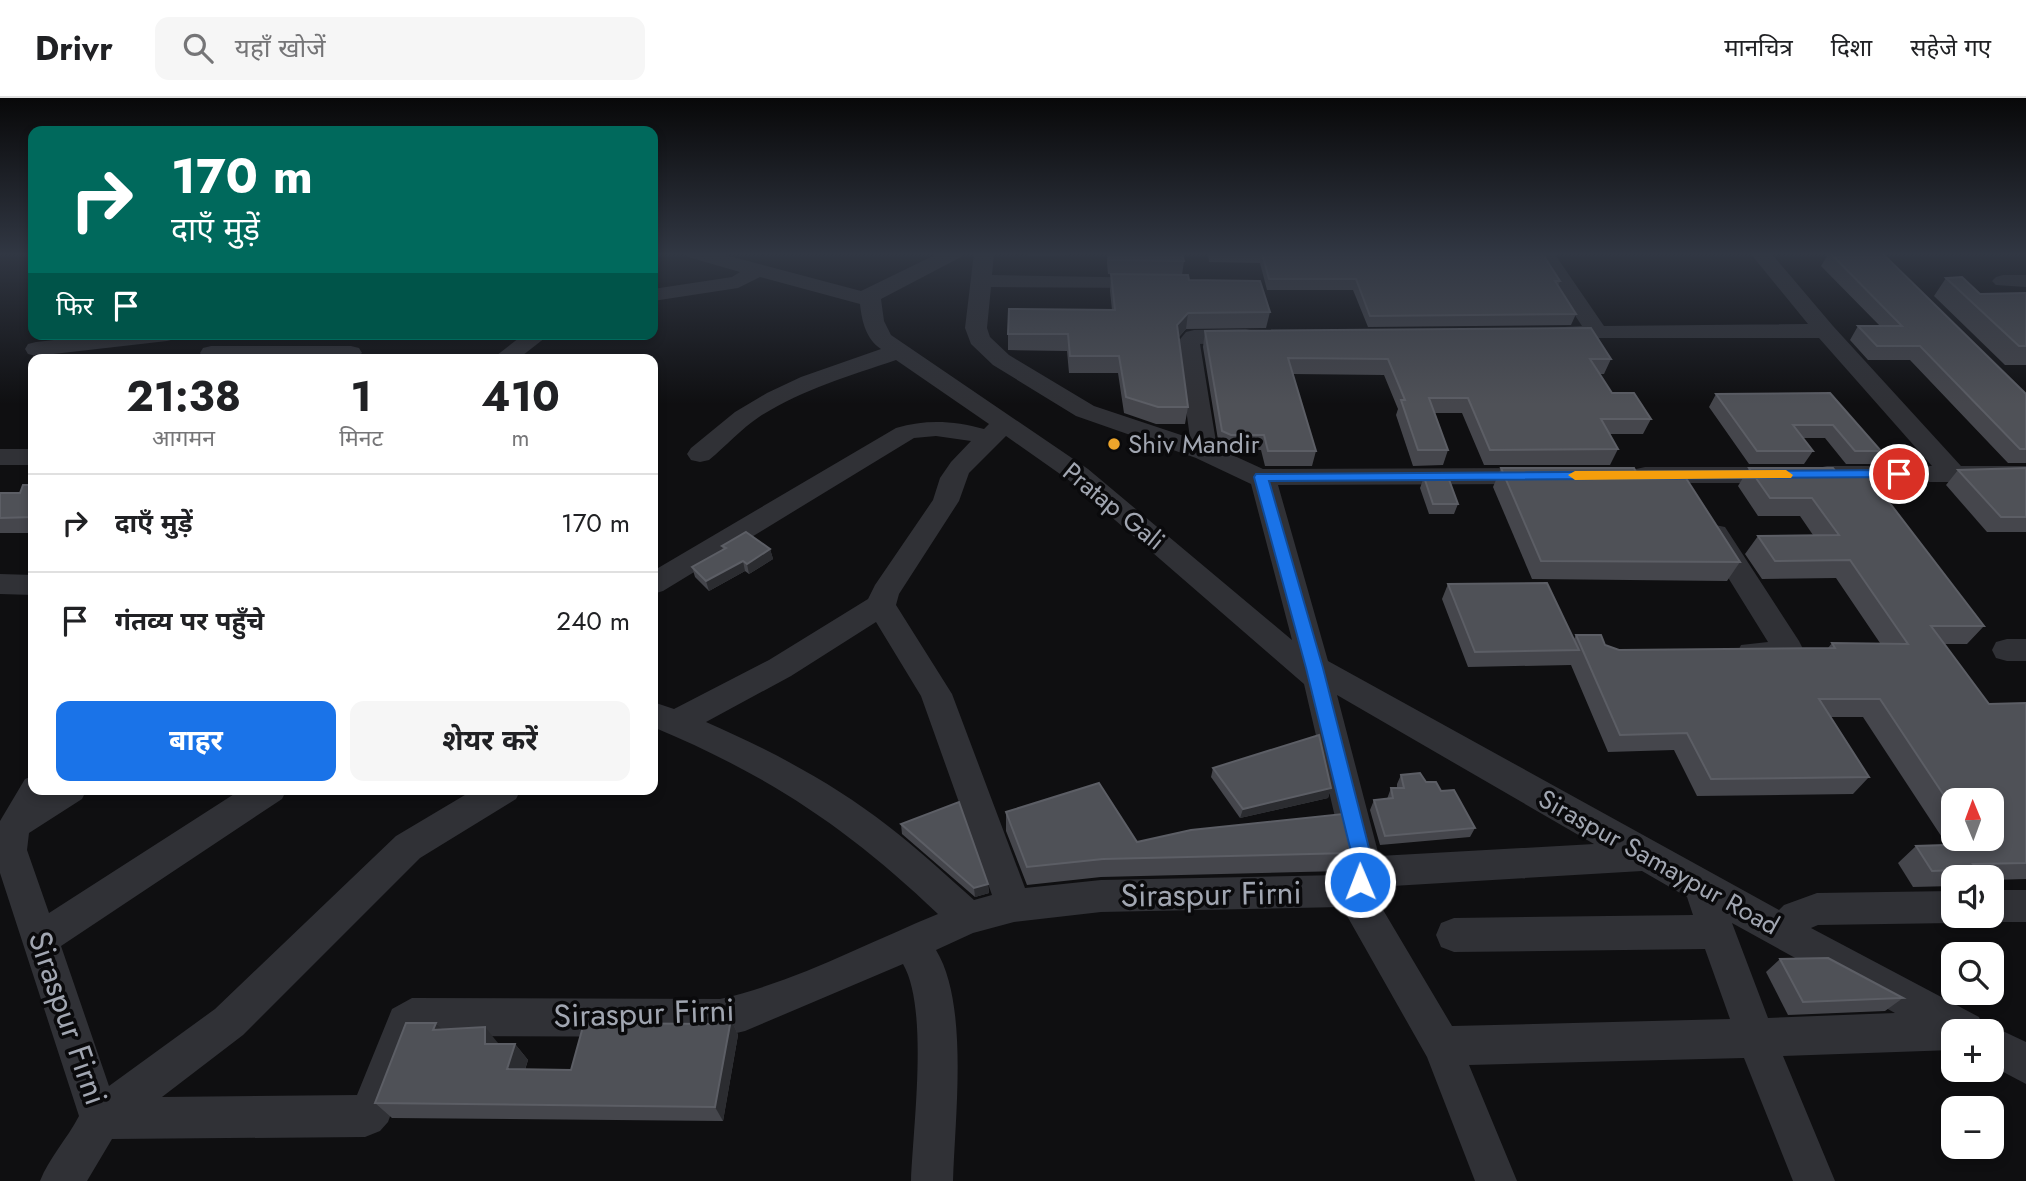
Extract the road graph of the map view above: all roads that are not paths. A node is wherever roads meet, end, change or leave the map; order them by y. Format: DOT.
graph roads {
  1 [pos="871,304"];
  2 [pos="978,304"];
  3 [pos="1578,304"];
  4 [pos="1802,304"];
  5 [pos="1825,331"];
  6 [pos="1598,333"];
  7 [pos="1529,334"];
  8 [pos="1269,336"];
  9 [pos="115,340"];
  10 [pos="530,340"];
  11 [pos="36,349"];
  12 [pos="354,349"];
  13 [pos="899,351"];
  14 [pos="211,353"];
  15 [pos="510,354"];
  16 [pos="997,431"];
  17 [pos="1205,452"];
  18 [pos="700,454"];
  19 [pos="0,457"];
  20 [pos="28,457"];
  21 [pos="1954,474"];
  22 [pos="2026,474"];
  23 [pos="1566,475"];
  24 [pos="1621,475"];
  25 [pos="1261,477"];
  26 [pos="1689,494"];
  27 [pos="658,581"];
  28 [pos="0,584"];
  29 [pos="28,585"];
  30 [pos="881,605"];
  31 [pos="1729,653"];
  32 [pos="1316,673"];
  33 [pos="664,719"];
  34 [pos="33,795"];
  35 [pos="60,795"];
  36 [pos="262,795"];
  37 [pos="494,795"];
  38 [pos="16,823"];
  39 [pos="1646,856"];
  40 [pos="1357,881"];
  41 [pos="1701,887"];
  42 [pos="1014,906"];
  43 [pos="2004,906"];
  44 [pos="2026,906"];
  45 [pos="1941,907"];
  46 [pos="968,918"];
  47 [pos="1782,931"];
  48 [pos="1717,932"];
  49 [pos="1454,935"];
  50 [pos="40,939"];
  51 [pos="911,943"];
  52 [pos="1944,1019"];
  53 [pos="1941,1035"];
  54 [pos="1756,1038"];
  55 [pos="1443,1046"];
  56 [pos="2004,1052"];
  57 [pos="2026,1064"];
  58 [pos="84,1158"];
  59 [pos="932,1181"];
  60 [pos="1496,1181"];
  61 [pos="1814,1181"];
  1 -- 13 [label="street, Pratap Gali"];
  2 -- 17 [label="street"];
  3 -- 6 [label="street"];
  4 -- 5 [label="street"];
  5 -- 6 [label="street"];
  5 -- 21 [label="street"];
  6 -- 7 [label="street"];
  8 -- 17 [label="street"];
  9 -- 11 [label="street"];
  10 -- 15 [label="street"];
  12 -- 14 [label="street"];
  13 -- 16 [label="street, Pratap Gali"];
  13 -- 18 [label="street"];
  16 -- 27 [label="street"];
  16 -- 30 [label="street"];
  16 -- 32 [label="street, Pratap Gali"];
  17 -- 25 [label="street"];
  19 -- 20 [label="street"];
  21 -- 22 [label="street"];
  21 -- 26 [label="street"];
  23 -- 25 [label="street"];
  24 -- 26 [label="street"];
  25 -- 32 [label="street"];
  26 -- 31 [label="street"];
  28 -- 29 [label="street"];
  30 -- 33 [label="street"];
  30 -- 42 [label="street"];
  32 -- 39 [label="street, Siraspur Samaypur Road"];
  32 -- 40 [label="street"];
  33 -- 46 [label="street"];
  34 -- 38 [label="street, Siraspur Firni"];
  35 -- 38 [label="street"];
  36 -- 50 [label="street"];
  37 -- 58 [label="street"];
  38 -- 50 [label="street, Siraspur Firni"];
  39 -- 40 [label="street, Siraspur Firni"];
  39 -- 41 [label="street, Siraspur Samaypur Road"];
  40 -- 42 [label="street, Siraspur Firni"];
  40 -- 55 [label="street"];
  41 -- 47 [label="street, Siraspur Samaypur Road"];
  41 -- 48 [label="street"];
  42 -- 46 [label="street, Siraspur Firni"];
  43 -- 44 [label="street"];
  45 -- 47 [label="street"];
  46 -- 51 [label="street, Siraspur Firni"];
  47 -- 52 [label="street, Siraspur Samaypur Road"];
  48 -- 49 [label="street"];
  48 -- 54 [label="street"];
  50 -- 58 [label="street, Siraspur Firni"];
  51 -- 58 [label="street, Siraspur Firni"];
  51 -- 59 [label="street"];
  53 -- 54 [label="street"];
  54 -- 55 [label="street"];
  54 -- 61 [label="street"];
  55 -- 60 [label="street"];
  56 -- 57 [label="street, Siraspur Samaypur Road"];
}
